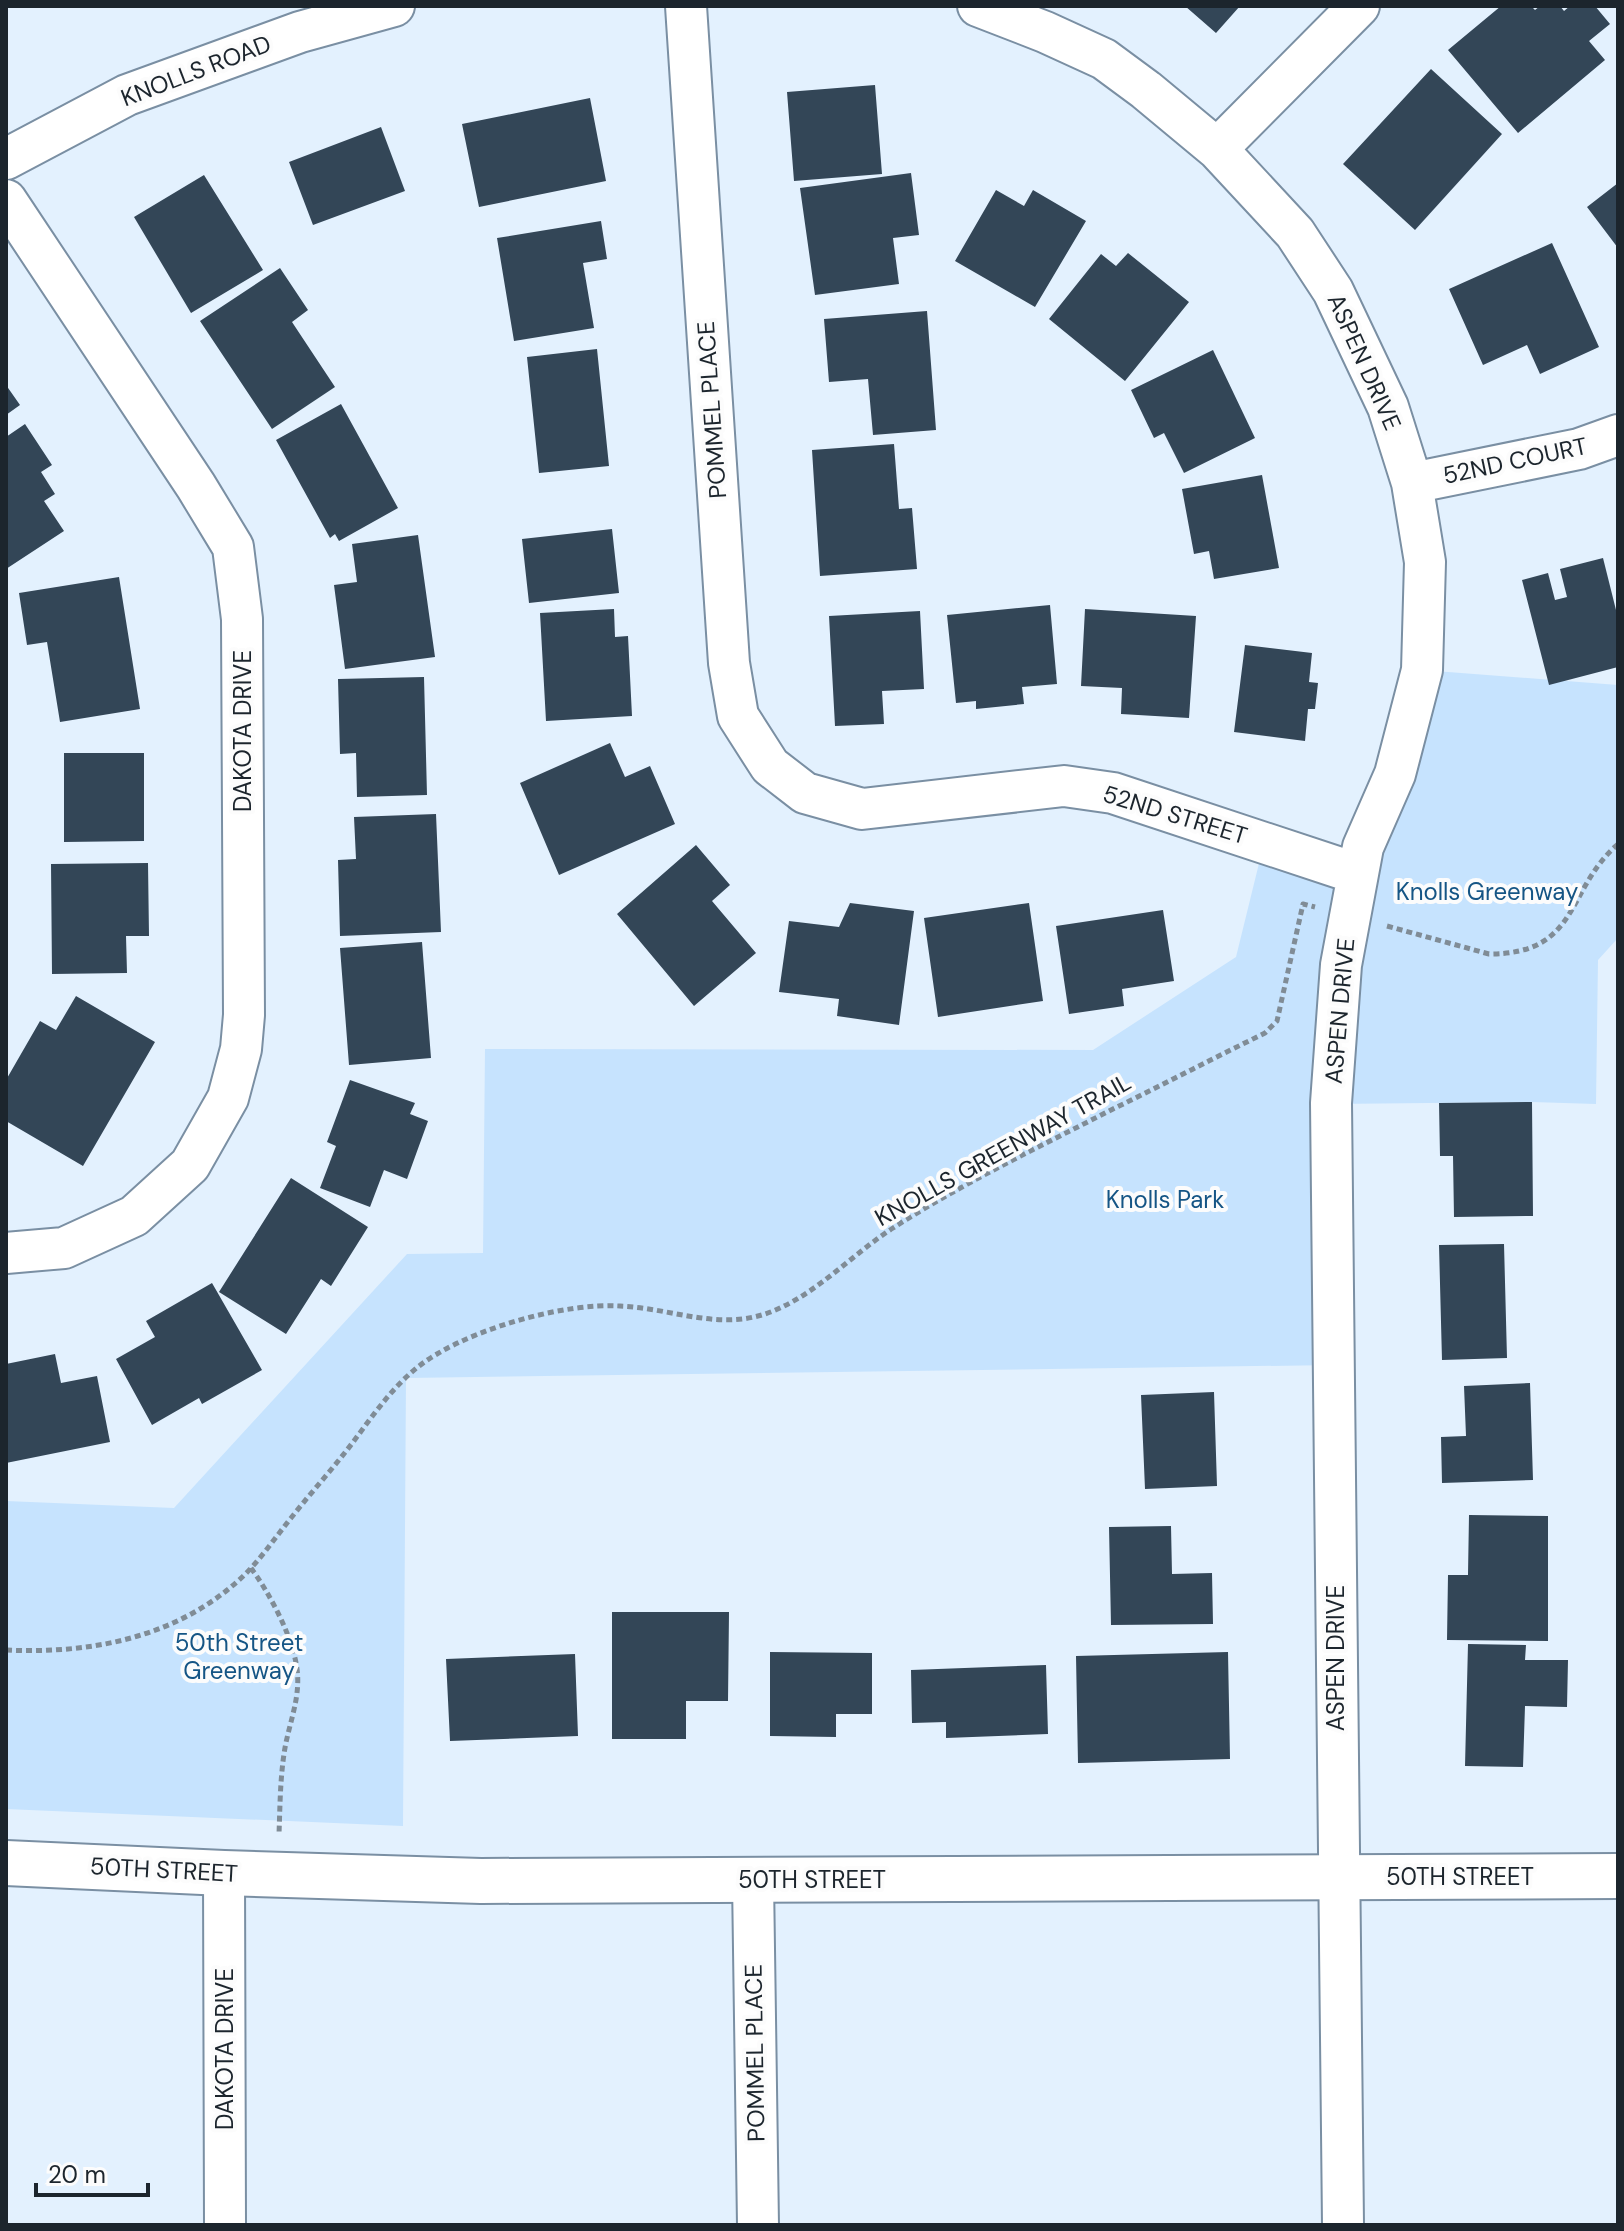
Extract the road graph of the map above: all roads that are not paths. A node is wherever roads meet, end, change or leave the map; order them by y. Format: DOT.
graph roads {
  1 [pos="394,6"];
  2 [pos="686,6"];
  3 [pos="978,6"];
  4 [pos="1359,6"];
  5 [pos="1217,149"];
  6 [pos="6,159"];
  7 [pos="6,200"];
  8 [pos="1618,435"];
  9 [pos="1412,483"];
  10 [pos="800,789"];
  11 [pos="1358,874"];
  12 [pos="6,1253"];
  13 [pos="6,1863"];
  14 [pos="224,1873"];
  15 [pos="1618,1876"];
  16 [pos="1338,1877"];
  17 [pos="753,1880"];
  18 [pos="225,2225"];
  19 [pos="758,2225"];
  20 [pos="1343,2225"];
  1 -- 6 [label="street, KNOLLS ROAD"];
  2 -- 10 [label="street, POMMEL PLACE"];
  3 -- 5 [label="street, ASPEN DRIVE"];
  4 -- 5 [label="street"];
  5 -- 9 [label="street, ASPEN DRIVE"];
  7 -- 12 [label="street, DAKOTA DRIVE"];
  8 -- 9 [label="street, 52ND COURT"];
  9 -- 11 [label="street, ASPEN DRIVE"];
  10 -- 11 [label="street, 52ND STREET"];
  11 -- 16 [label="street, ASPEN DRIVE"];
  13 -- 14 [label="main road, 50TH STREET"];
  14 -- 17 [label="main road, 50TH STREET"];
  14 -- 18 [label="street, DAKOTA DRIVE"];
  15 -- 16 [label="main road, 50TH STREET"];
  16 -- 17 [label="main road, 50TH STREET"];
  16 -- 20 [label="street, ASPEN DRIVE"];
  17 -- 19 [label="street, POMMEL PLACE"];
}
